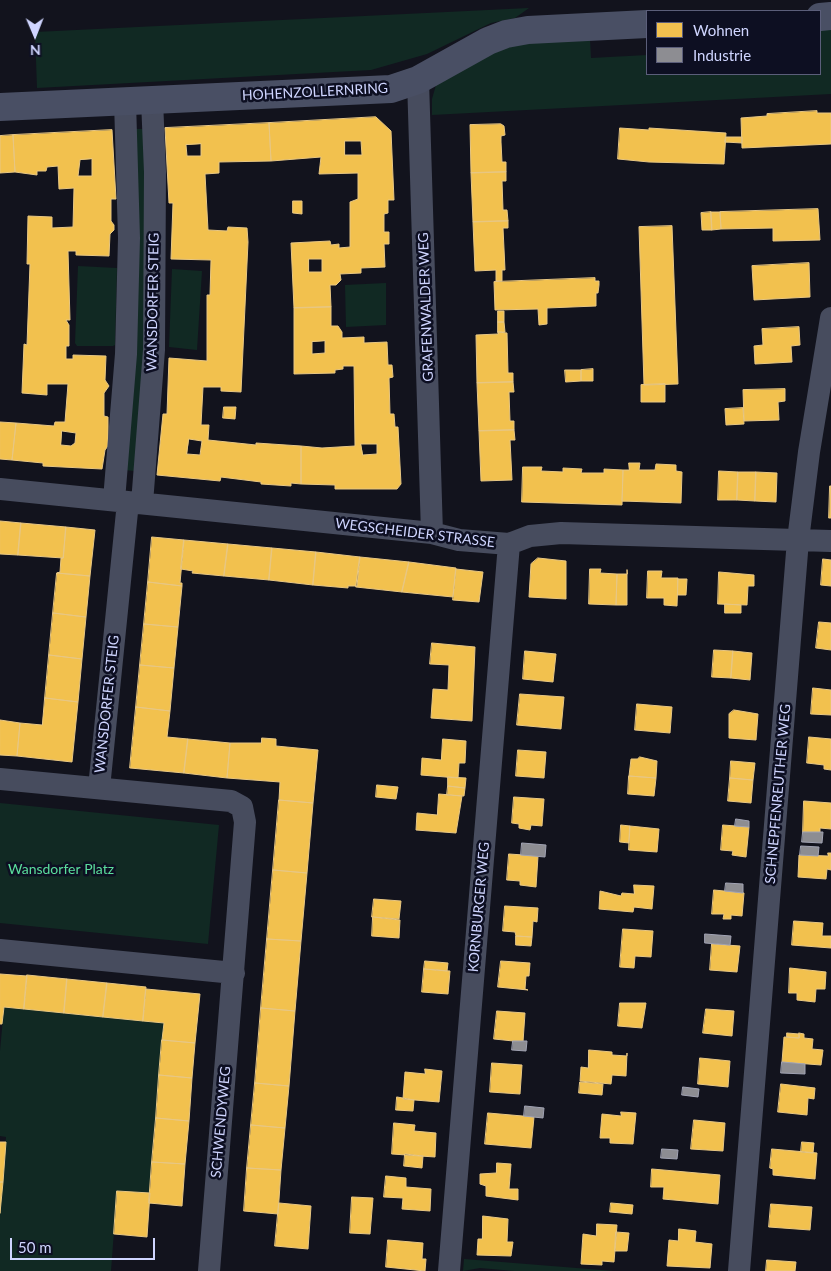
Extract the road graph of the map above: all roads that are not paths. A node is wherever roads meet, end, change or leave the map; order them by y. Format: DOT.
graph roads {
  1 [pos="646,24"];
  2 [pos="418,80"];
  3 [pos="152,100"];
  4 [pos="124,101"];
  5 [pos="0,107"];
  6 [pos="831,318"];
  7 [pos="0,489"];
  8 [pos="128,502"];
  9 [pos="432,533"];
  10 [pos="798,540"];
  11 [pos="831,541"];
  12 [pos="510,544"];
  13 [pos="0,779"];
  14 [pos="99,788"];
  15 [pos="0,950"];
  16 [pos="234,973"];
  17 [pos="209,1271"];
  18 [pos="449,1271"];
  19 [pos="739,1271"];
  1 -- 2 [label="street, HOHENZOLLERNRING"];
  2 -- 3 [label="street, HOHENZOLLERNRING"];
  2 -- 9 [label="street, GRAFENWALDER WEG"];
  3 -- 4 [label="street, HOHENZOLLERNRING"];
  3 -- 8 [label="street, WANSDORFER STEIG"];
  4 -- 5 [label="street, HOHENZOLLERNRING"];
  4 -- 8 [label="street, WANSDORFER STEIG"];
  6 -- 10 [label="street, SCHNEPFENREUTHER WEG"];
  7 -- 8 [label="street, WEGSCHEIDER STRASSE"];
  8 -- 9 [label="street, WEGSCHEIDER STRASSE"];
  8 -- 14 [label="street, WANSDORFER STEIG"];
  9 -- 12 [label="street, WEGSCHEIDER STRASSE"];
  10 -- 11 [label="street, WEGSCHEIDER STRASSE"];
  10 -- 12 [label="street, WEGSCHEIDER STRASSE"];
  10 -- 19 [label="street, SCHNEPFENREUTHER WEG"];
  12 -- 18 [label="street, KORNBURGER WEG"];
  13 -- 14 [label="street"];
  14 -- 16 [label="street"];
  15 -- 16 [label="street"];
  16 -- 17 [label="street, SCHWENDYWEG"];
}
